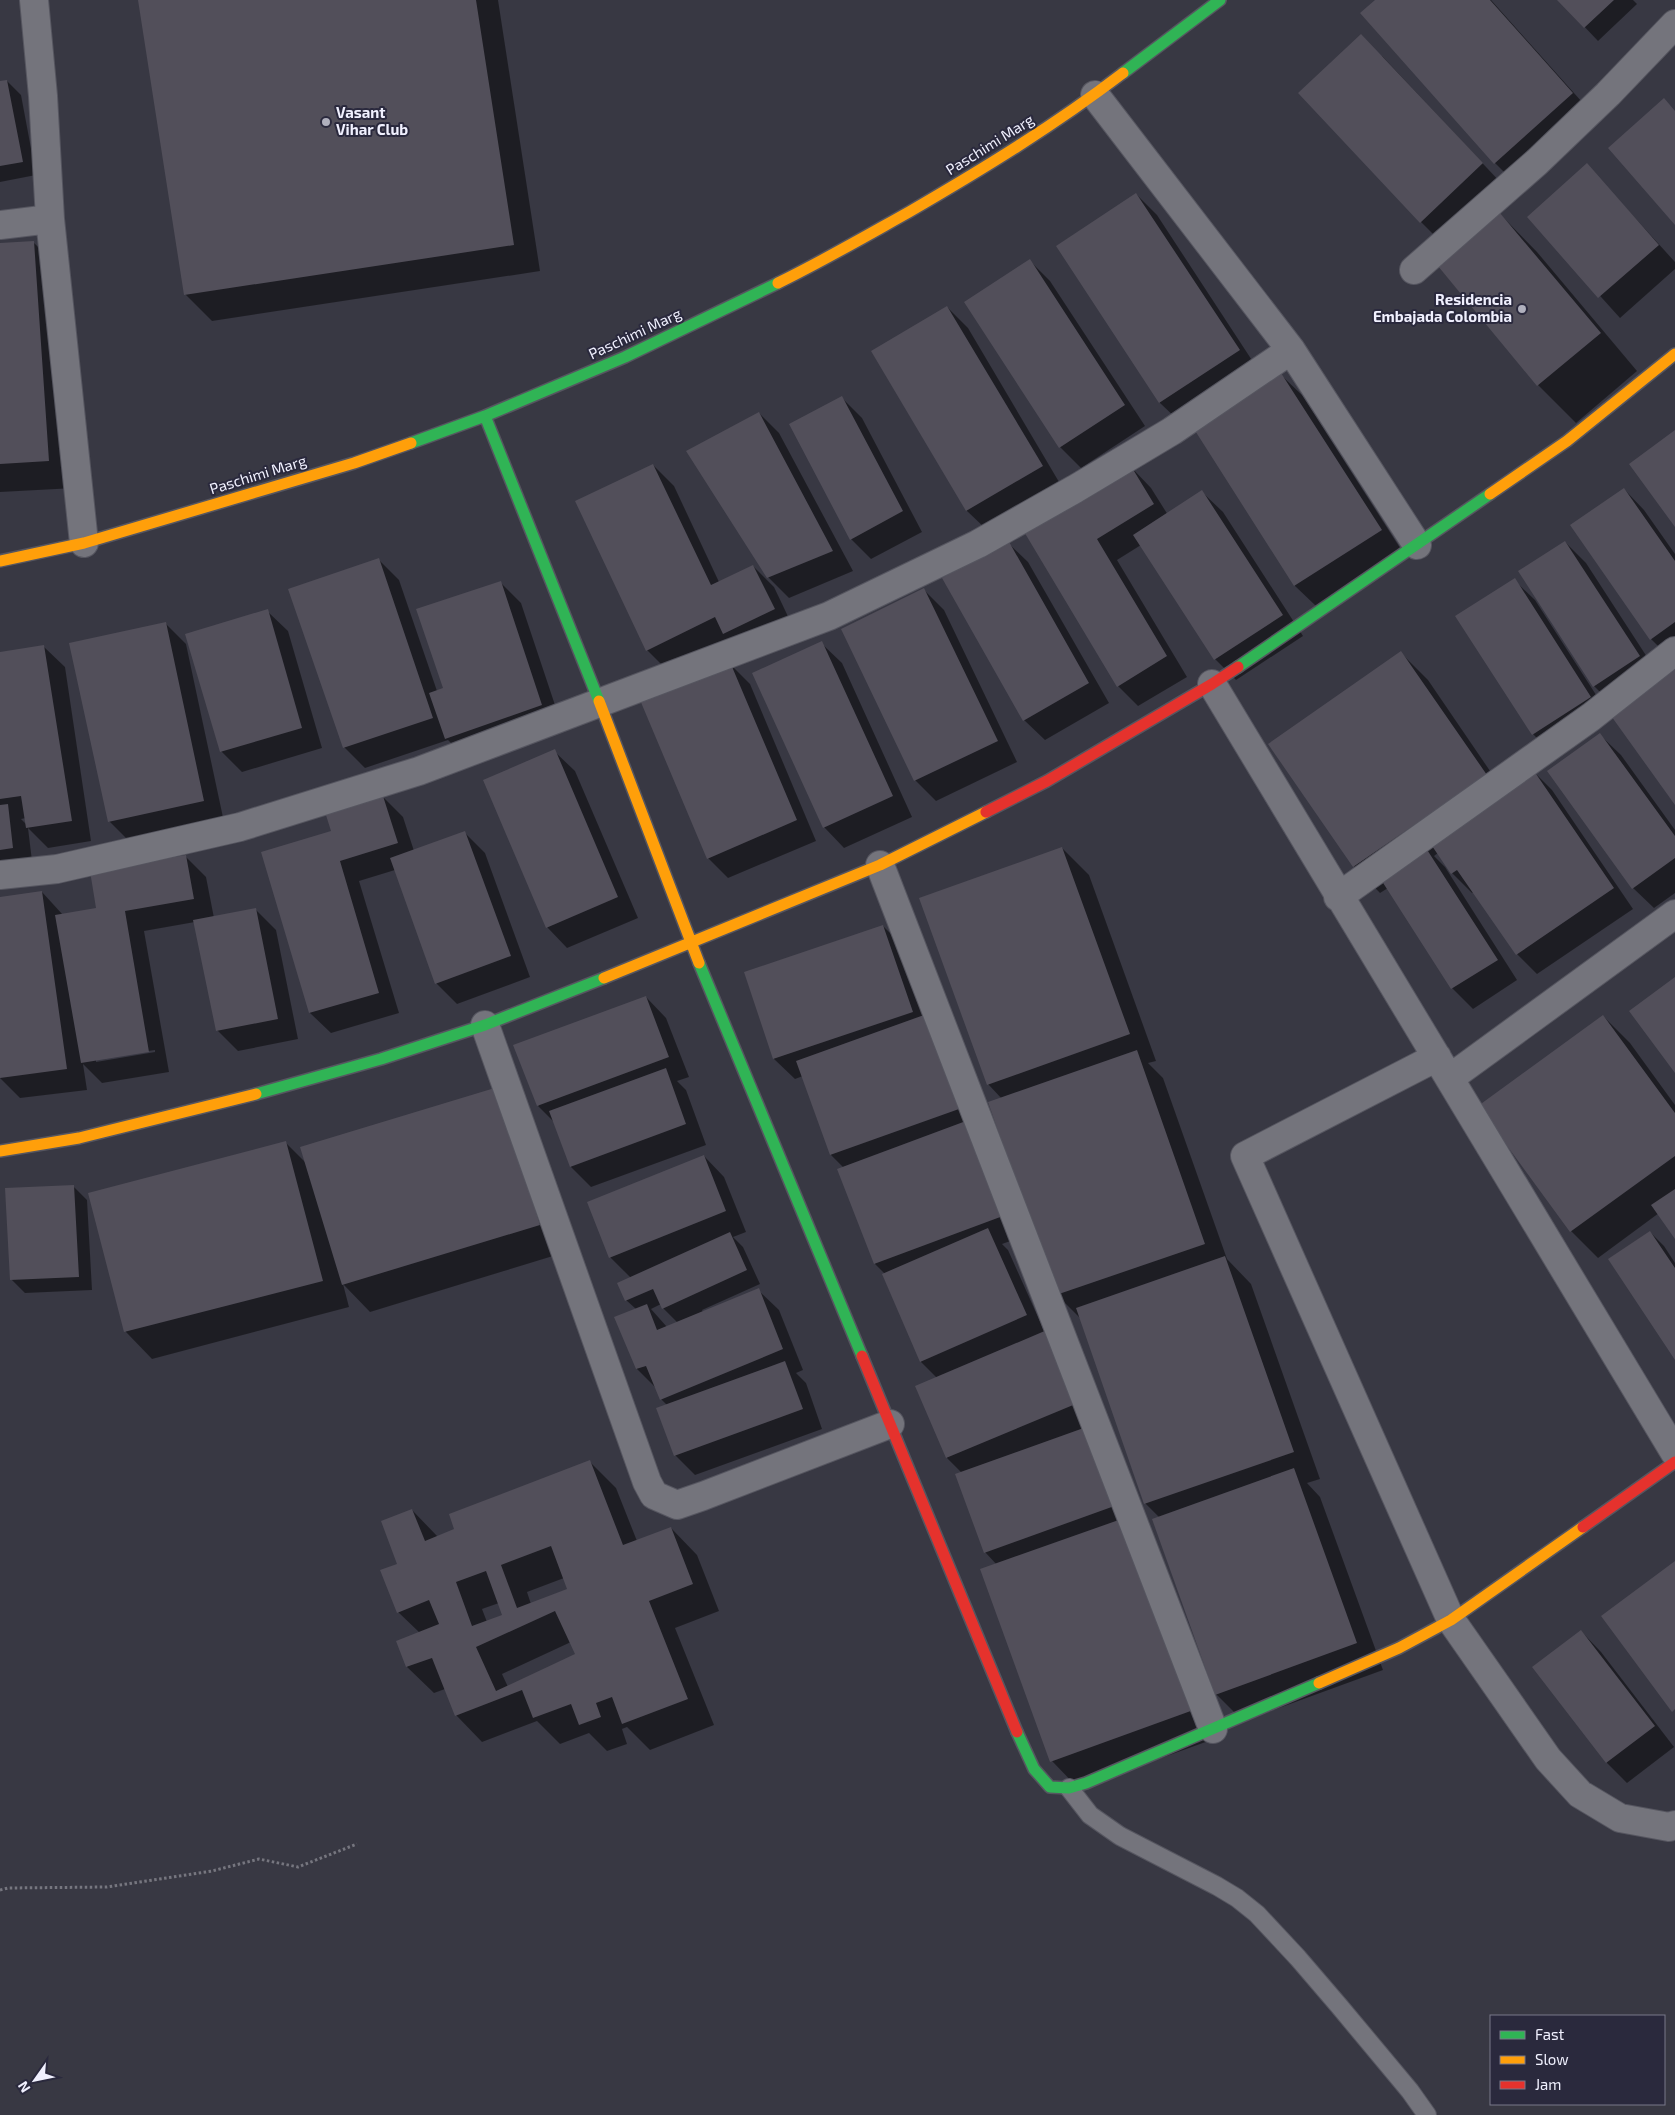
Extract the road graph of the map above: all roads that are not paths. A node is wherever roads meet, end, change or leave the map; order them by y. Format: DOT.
graph roads {
  1 [pos="34,0"];
  2 [pos="1220,0"];
  3 [pos="1675,24"];
  4 [pos="1095,95"];
  5 [pos="50,219"];
  6 [pos="0,225"];
  7 [pos="1414,270"];
  8 [pos="1291,350"];
  9 [pos="1675,354"];
  10 [pos="486,416"];
  11 [pos="84,543"];
  12 [pos="1417,545"];
  13 [pos="0,561"];
  14 [pos="1675,651"];
  15 [pos="1212,684"];
  16 [pos="600,703"];
  17 [pos="880,864"];
  18 [pos="0,875"];
  19 [pos="1338,897"];
  20 [pos="1675,914"];
  21 [pos="691,943"];
  22 [pos="484,1025"];
  23 [pos="1443,1067"];
  24 [pos="0,1151"];
  25 [pos="890,1424"];
  26 [pos="1675,1453"];
  27 [pos="1675,1462"];
  28 [pos="1452,1620"];
  29 [pos="1212,1729"];
  30 [pos="1069,1788"];
  31 [pos="1675,1825"];
  32 [pos="1427,2115"];
  1 -- 5 [label="street"];
  2 -- 4 [label="street, Paschimi Marg"];
  3 -- 7 [label="street"];
  4 -- 8 [label="street"];
  4 -- 10 [label="street, Paschimi Marg"];
  5 -- 6 [label="street"];
  5 -- 11 [label="street"];
  8 -- 12 [label="street"];
  8 -- 16 [label="street"];
  9 -- 12 [label="street"];
  10 -- 11 [label="street, Paschimi Marg"];
  10 -- 16 [label="street"];
  11 -- 13 [label="street, Paschimi Marg"];
  12 -- 15 [label="street"];
  14 -- 19 [label="street"];
  15 -- 17 [label="street"];
  15 -- 19 [label="street"];
  16 -- 18 [label="street"];
  16 -- 21 [label="street"];
  17 -- 21 [label="street"];
  17 -- 29 [label="street"];
  19 -- 23 [label="street"];
  20 -- 23 [label="street"];
  21 -- 22 [label="street"];
  21 -- 25 [label="street"];
  22 -- 24 [label="street"];
  22 -- 25 [label="street"];
  23 -- 26 [label="street"];
  23 -- 28 [label="street"];
  25 -- 30 [label="street"];
  27 -- 28 [label="street"];
  28 -- 29 [label="street"];
  28 -- 31 [label="street"];
  29 -- 30 [label="street"];
  30 -- 32 [label="lane"];
}
